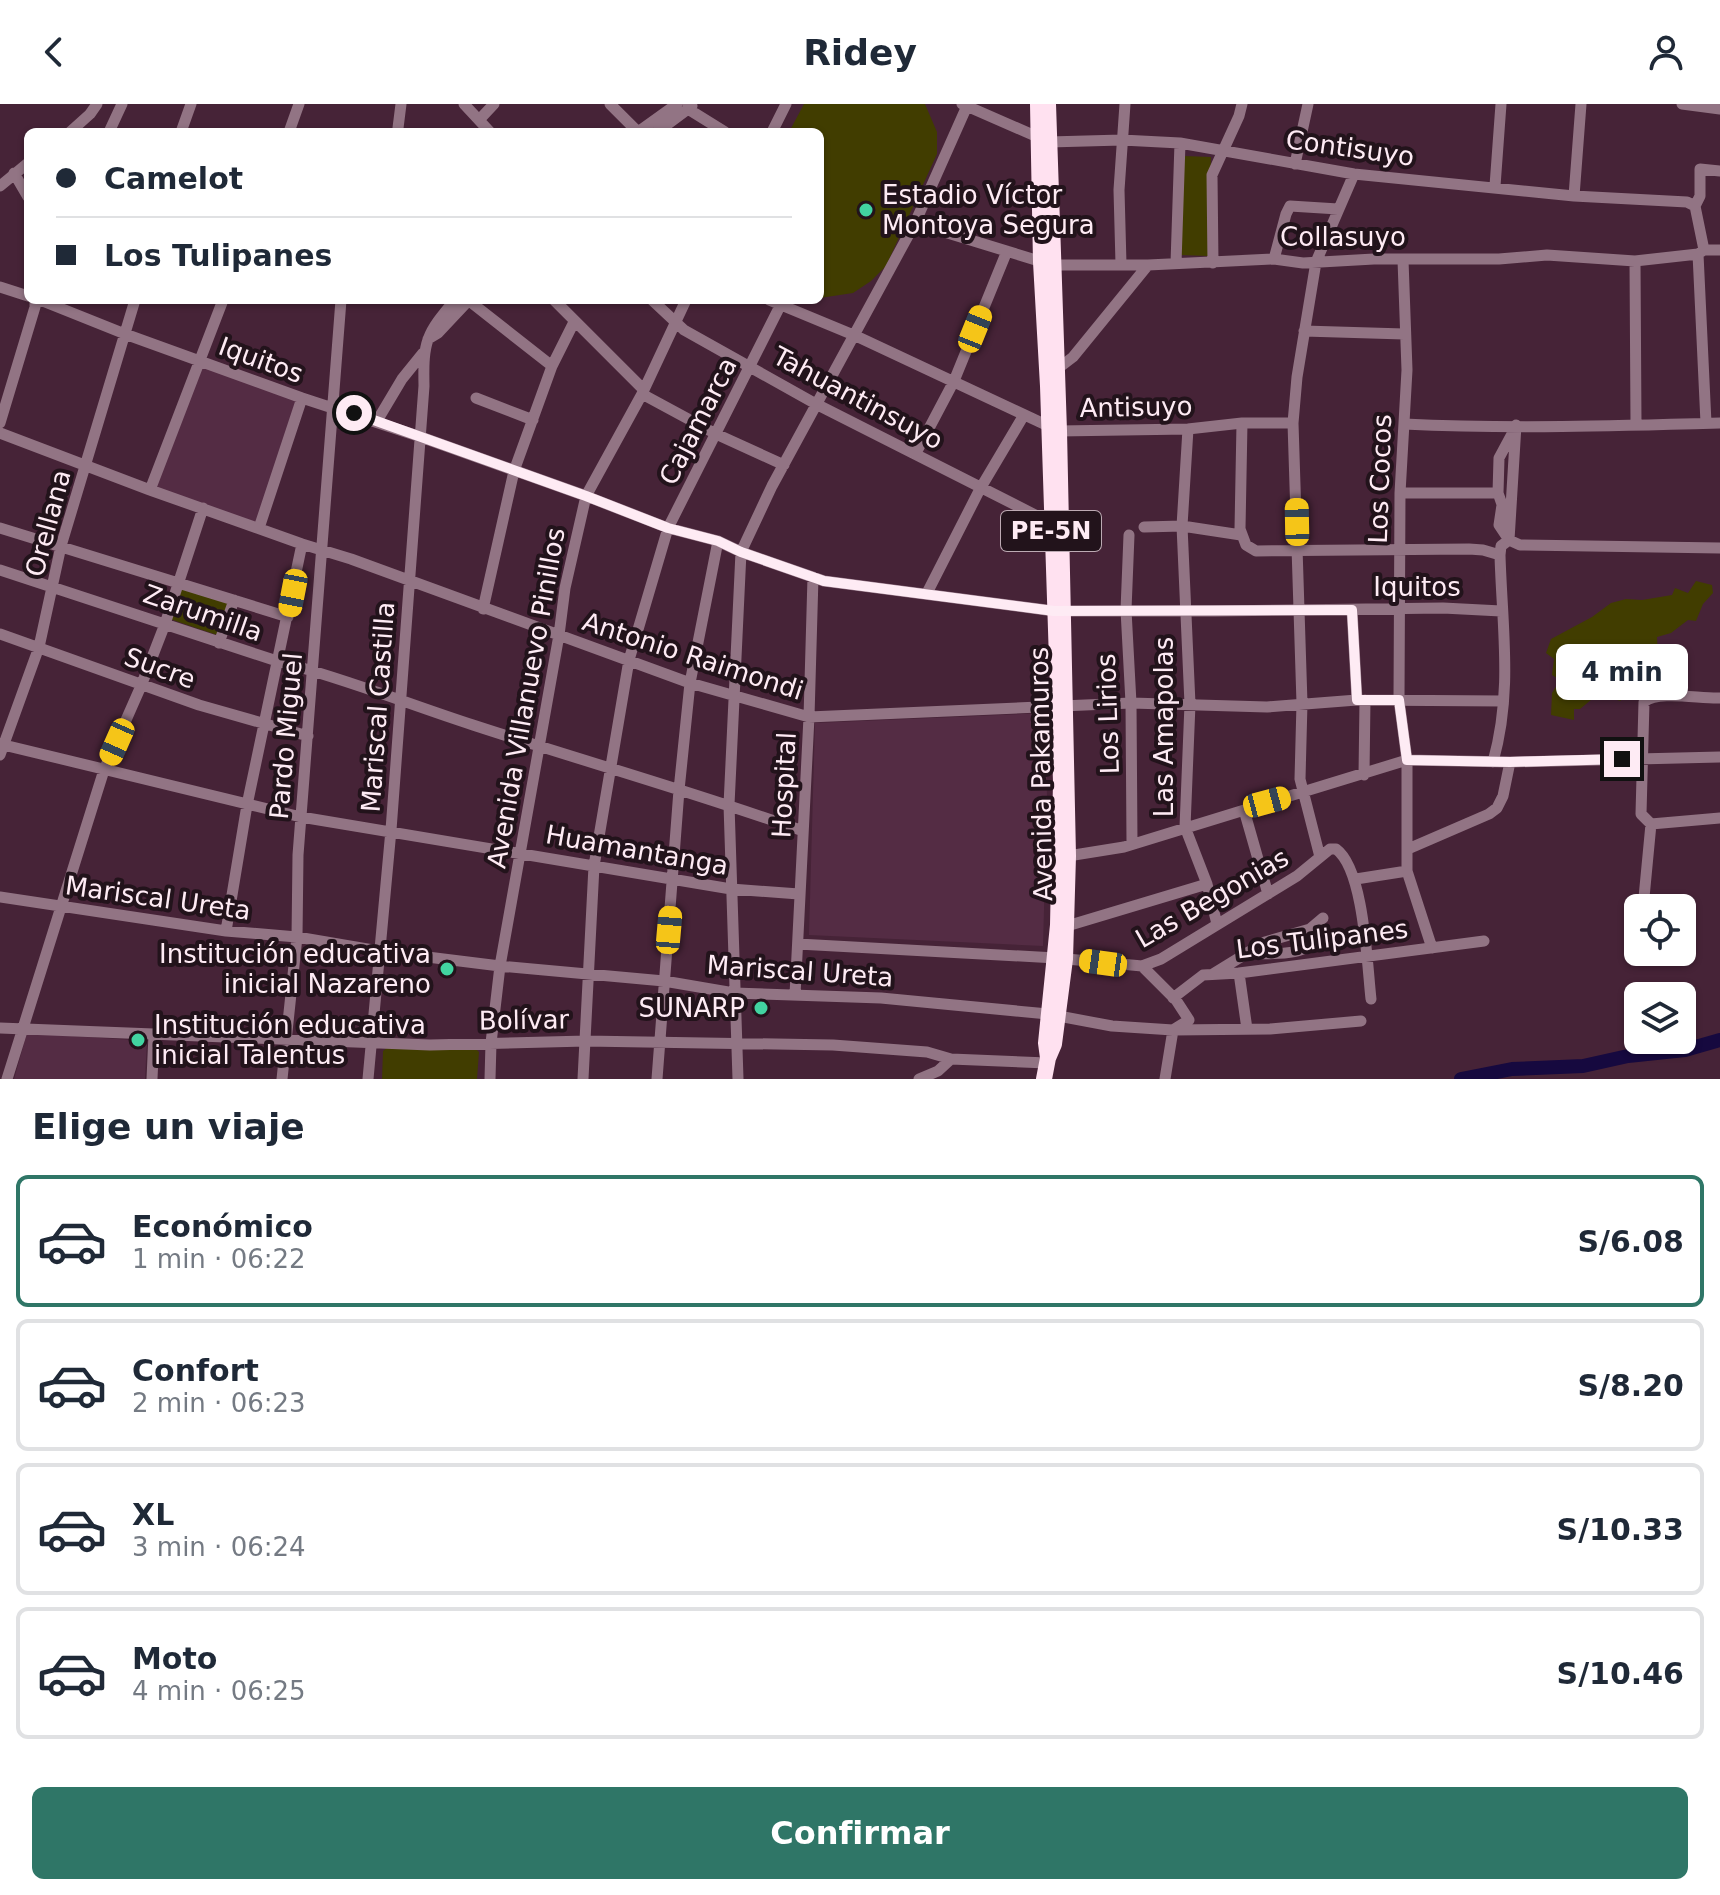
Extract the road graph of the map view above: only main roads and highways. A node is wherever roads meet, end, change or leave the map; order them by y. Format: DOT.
graph roads {
  1 [pos="1038,104"];
  2 [pos="1048,104"];
  3 [pos="1044,140"];
  4 [pos="1047,264"];
  5 [pos="1054,428"];
  6 [pos="1058,611"];
  7 [pos="1062,707"];
  8 [pos="1060,958"];
  9 [pos="1047,1067"];
  1 -- 3 [label="highway, Avenida Pakamuros / PE-5N"];
  2 -- 3 [label="highway, Avenida Pakamuros / PE-5N"];
  3 -- 4 [label="highway, Avenida Pakamuros / PE-5N"];
  4 -- 5 [label="highway, Avenida Pakamuros / PE-5N"];
  4 -- 5 [label="highway, Avenida Pakamuros / PE-5N"];
  5 -- 6 [label="highway, Avenida Pakamuros / PE-5N"];
  5 -- 6 [label="highway, Avenida Pakamuros / PE-5N"];
  6 -- 7 [label="highway, Avenida Pakamuros / PE-5N"];
  7 -- 8 [label="highway, Avenida Pakamuros / PE-5N"];
  7 -- 8 [label="highway, Avenida Pakamuros / PE-5N"];
  8 -- 9 [label="highway, Avenida Pakamuros / PE-5N"];
}
